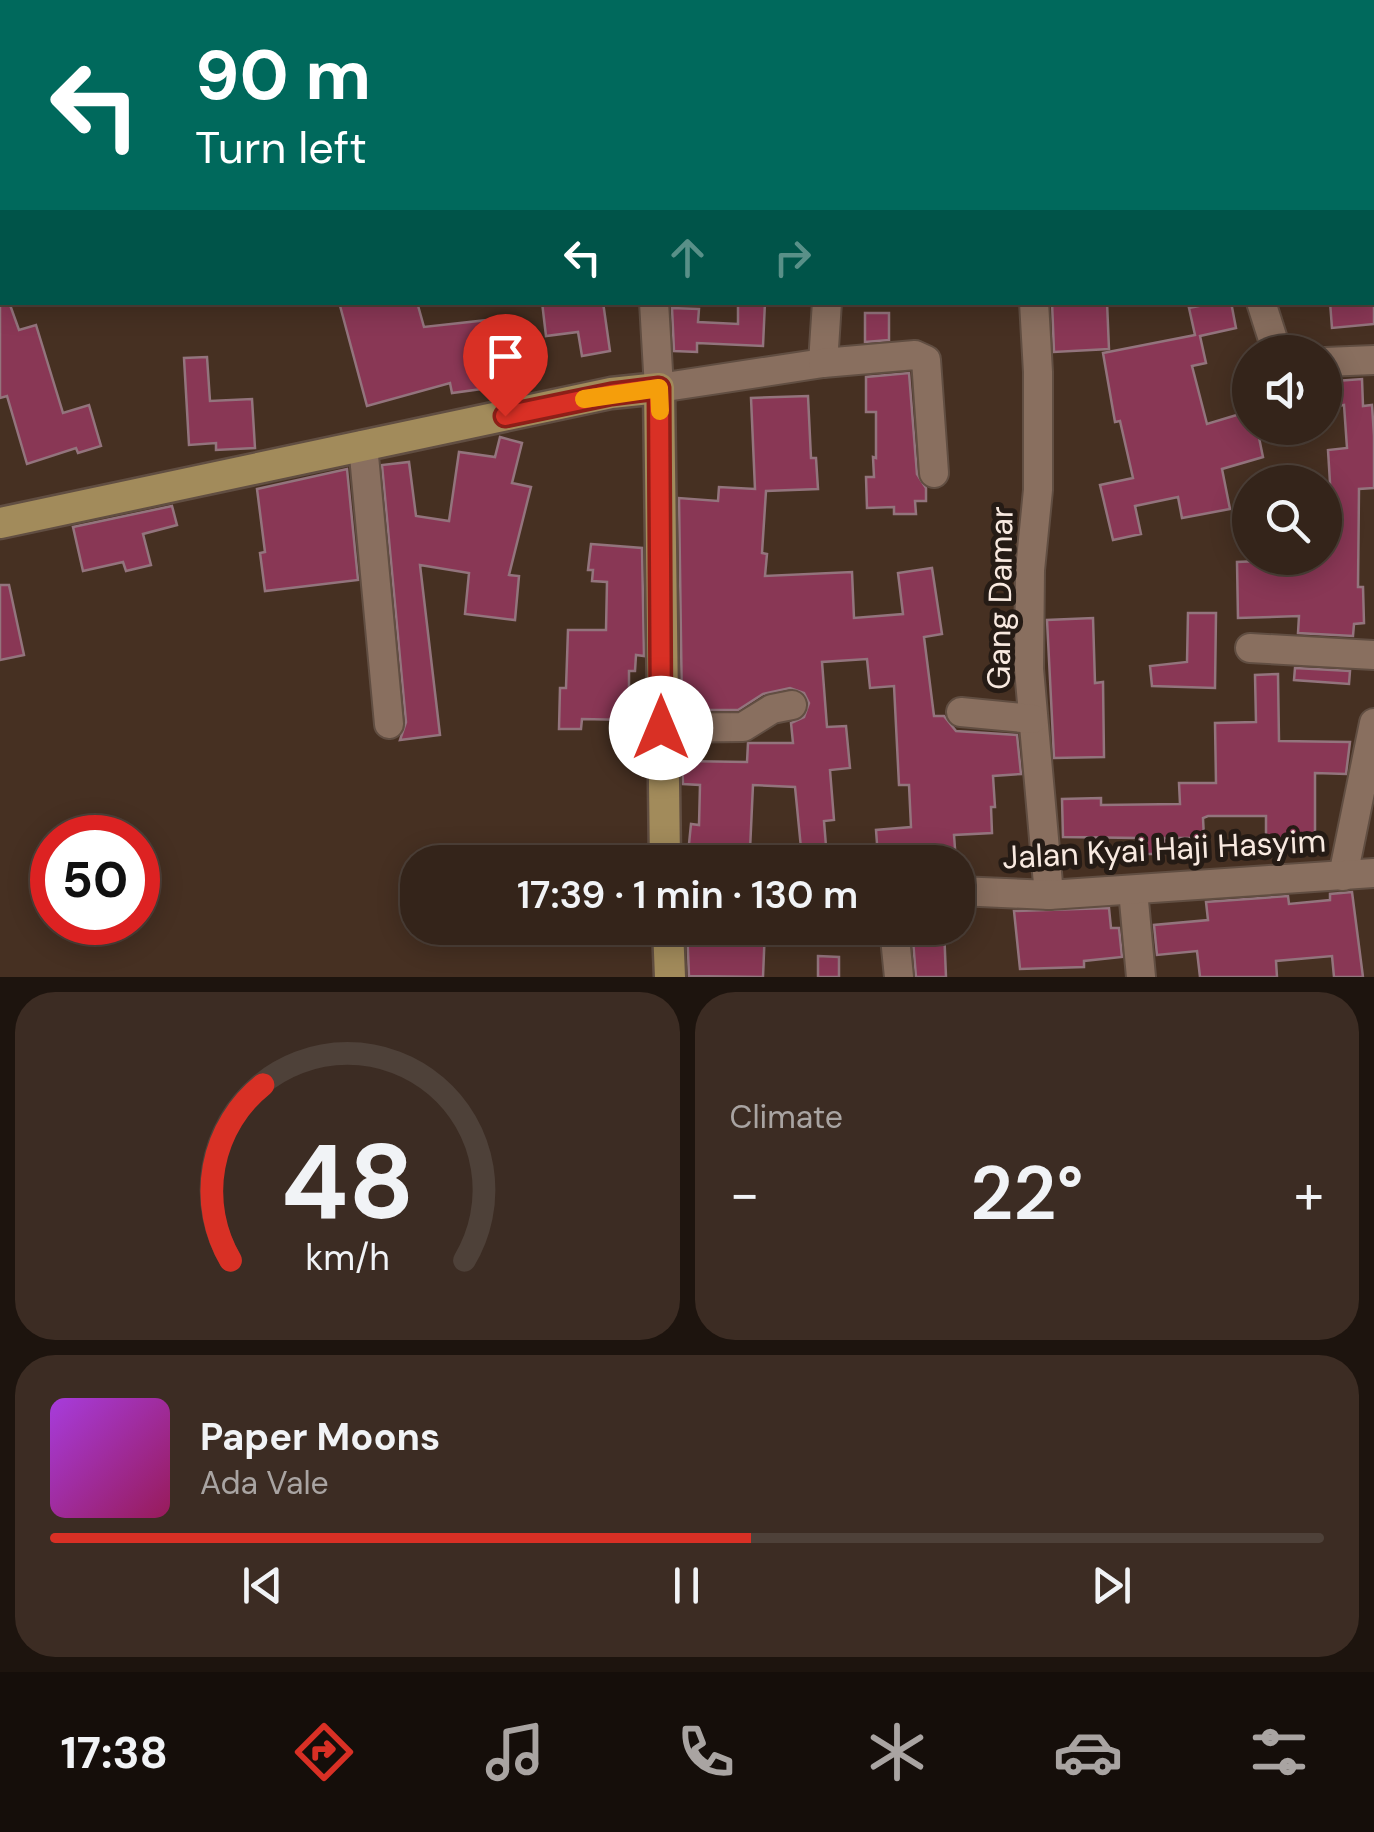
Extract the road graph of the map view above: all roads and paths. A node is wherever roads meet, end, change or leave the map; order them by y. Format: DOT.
graph roads {
  1 [pos="654,305"];
  2 [pos="827,305"];
  3 [pos="1034,305"];
  4 [pos="1262,305"];
  5 [pos="1272,335"];
  6 [pos="1374,360"];
  7 [pos="1342,361"];
  8 [pos="823,363"];
  9 [pos="659,388"];
  10 [pos="363,445"];
  11 [pos="934,473"];
  12 [pos="1,519"];
  13 [pos="1250,648"];
  14 [pos="1374,655"];
  15 [pos="792,705"];
  16 [pos="961,712"];
  17 [pos="1032,719"];
  18 [pos="1374,723"];
  19 [pos="389,724"];
  20 [pos="661,728"];
  21 [pos="664,845"];
  22 [pos="1374,874"];
  23 [pos="1344,876"];
  24 [pos="1134,890"];
  25 [pos="975,893"];
  26 [pos="1049,895"];
  27 [pos="669,945"];
  28 [pos="896,945"];
  29 [pos="670,977"];
  30 [pos="900,977"];
  31 [pos="1142,977"];
  1 -- 9 [label="street"];
  2 -- 8 [label="street"];
  3 -- 17 [label="street, Gang Damar"];
  4 -- 5 [label="street"];
  6 -- 7 [label="street"];
  8 -- 9 [label="street"];
  8 -- 11 [label="street"];
  9 -- 10 [label="main road"];
  9 -- 20 [label="main road"];
  10 -- 12 [label="main road"];
  10 -- 19 [label="street"];
  13 -- 14 [label="street"];
  15 -- 20 [label="street"];
  16 -- 17 [label="street"];
  17 -- 26 [label="street, Gang Damar"];
  18 -- 23 [label="street"];
  20 -- 21 [label="main road"];
  22 -- 23 [label="street, Jalan Kyai Haji Hasyim"];
  23 -- 24 [label="street, Jalan Kyai Haji Hasyim"];
  24 -- 26 [label="street, Jalan Kyai Haji Hasyim"];
  24 -- 31 [label="street"];
  25 -- 26 [label="street, Jalan Kyai Haji Hasyim"];
  27 -- 29 [label="main road"];
  28 -- 30 [label="street"];
}
